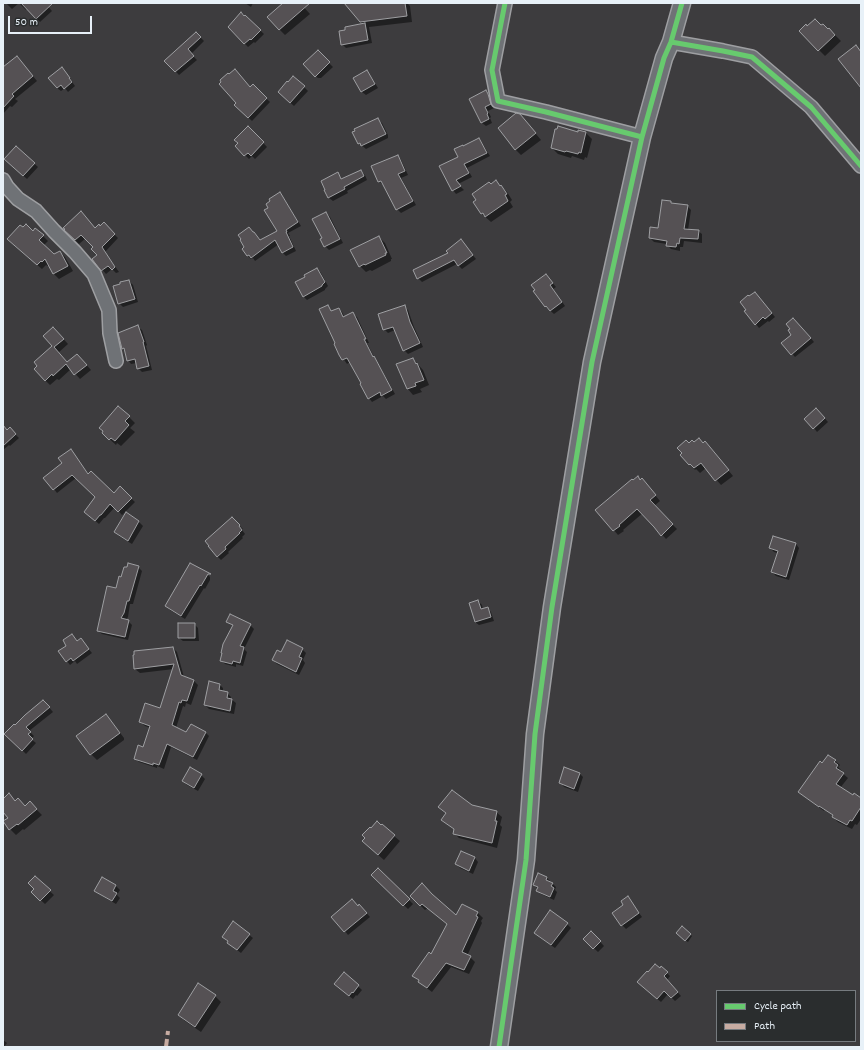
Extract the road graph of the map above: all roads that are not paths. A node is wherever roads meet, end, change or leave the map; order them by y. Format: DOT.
graph roads {
  1 [pos="505,3"];
  2 [pos="682,3"];
  3 [pos="671,42"];
  4 [pos="642,137"];
  5 [pos="861,166"];
  6 [pos="3,180"];
  7 [pos="116,361"];
  8 [pos="500,1047"];
  1 -- 4 [label="street"];
  2 -- 3 [label="street"];
  3 -- 4 [label="street"];
  3 -- 5 [label="street"];
  4 -- 8 [label="street"];
  6 -- 7 [label="street"];
}
